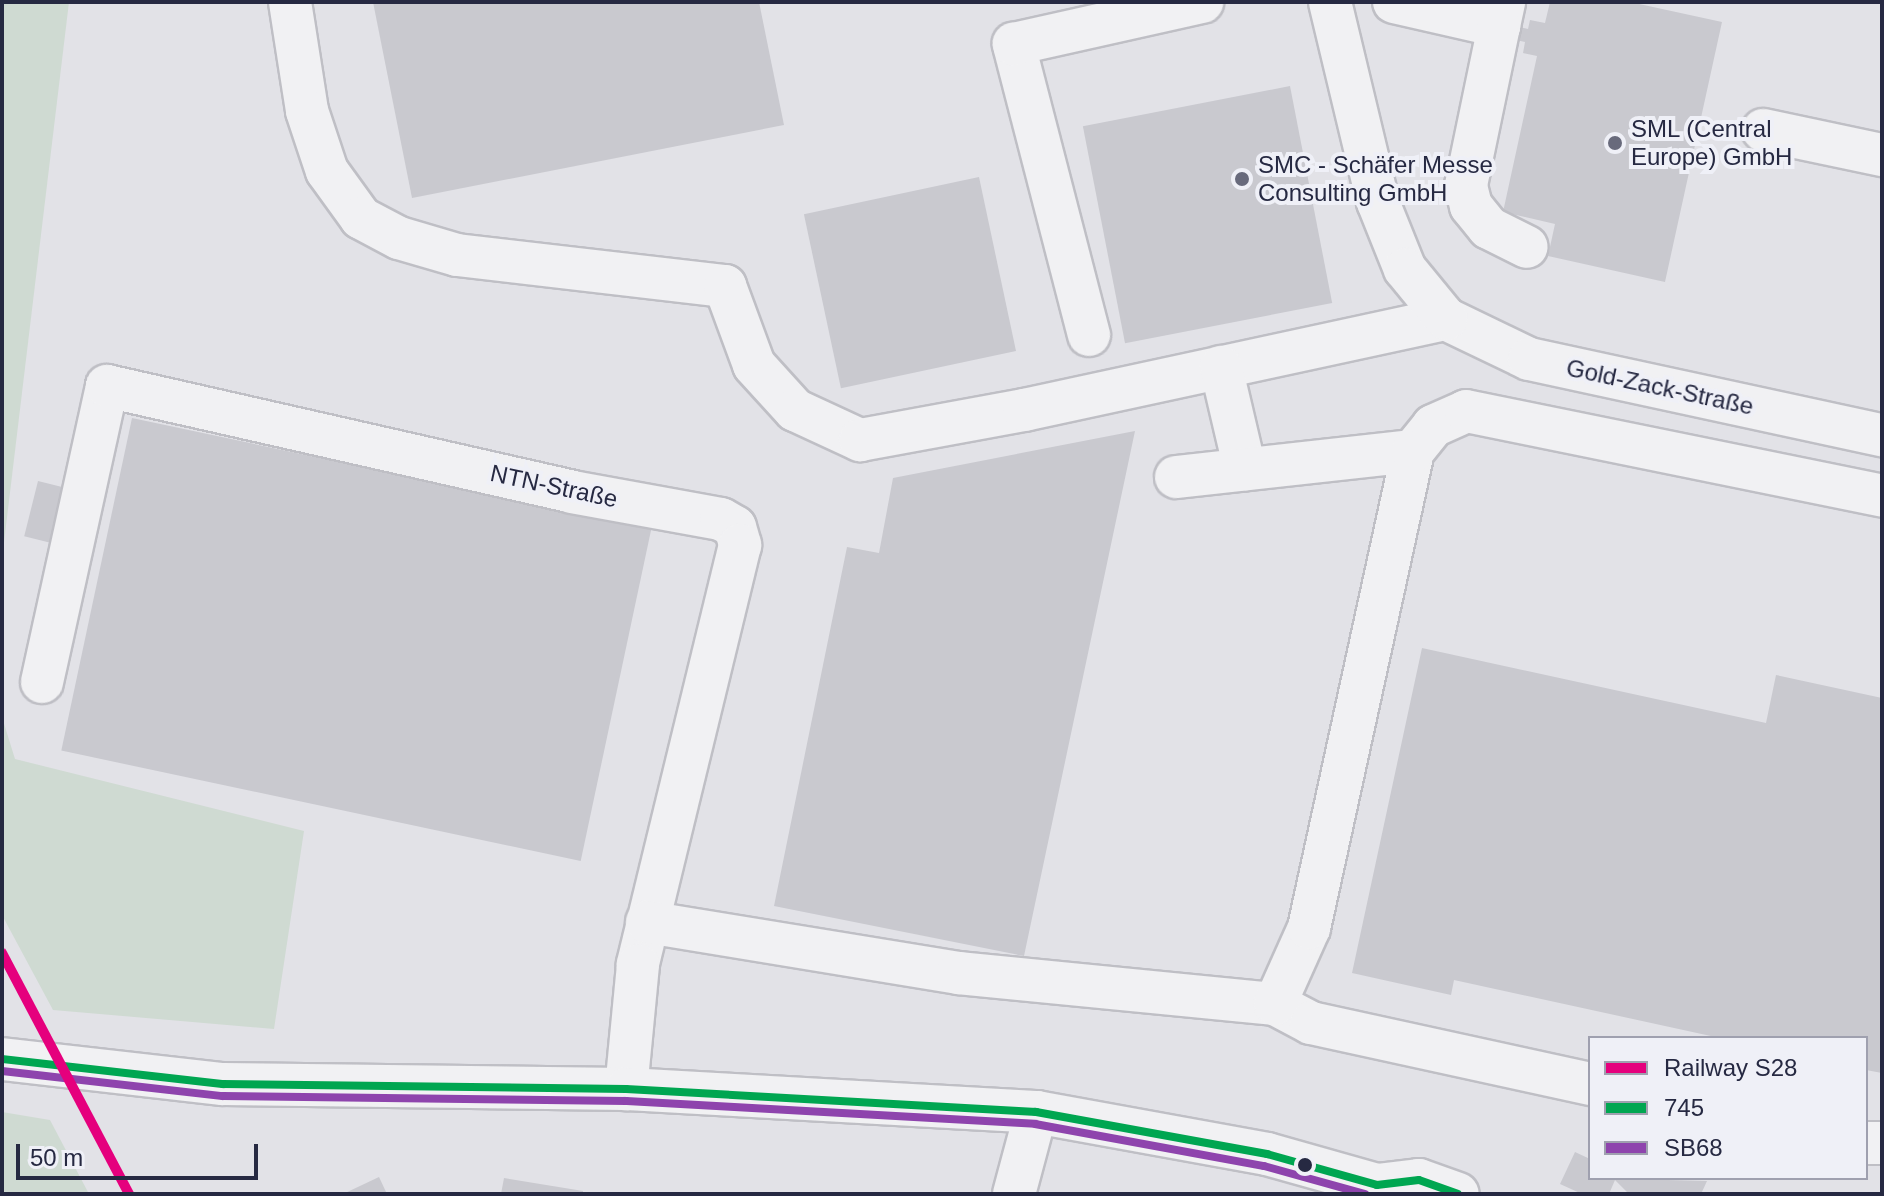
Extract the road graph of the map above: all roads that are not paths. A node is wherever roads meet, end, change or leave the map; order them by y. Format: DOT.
graph roads {
  1 [pos="290,2"];
  2 [pos="1202,2"];
  3 [pos="1330,2"];
  4 [pos="1416,4"];
  5 [pos="1501,14"];
  6 [pos="1763,130"];
  7 [pos="1882,155"];
  8 [pos="1527,247"];
  9 [pos="1446,319"];
  10 [pos="1089,335"];
  11 [pos="1221,367"];
  12 [pos="1882,435"];
  13 [pos="1413,451"];
  14 [pos="1245,469"];
  15 [pos="1176,477"];
  16 [pos="1882,496"];
  17 [pos="42,682"];
  18 [pos="647,922"];
  19 [pos="1275,1004"];
  20 [pos="2,1059"];
  21 [pos="1588,1084"];
  22 [pos="626,1089"];
  23 [pos="1036,1112"];
  24 [pos="1382,1190"];
  25 [pos="1014,1194"];
  26 [pos="1458,1194"];
  1 -- 11 [label="street"];
  2 -- 10 [label="street"];
  3 -- 9 [label="street, Gold-Zack-Straße"];
  4 -- 5 [label="street"];
  5 -- 8 [label="street"];
  6 -- 7 [label="street"];
  9 -- 11 [label="street"];
  9 -- 12 [label="street, Gold-Zack-Straße"];
  11 -- 14 [label="street"];
  13 -- 14 [label="street"];
  13 -- 16 [label="street"];
  13 -- 19 [label="street"];
  14 -- 15 [label="street"];
  17 -- 18 [label="street, NTN-Straße"];
  18 -- 19 [label="street"];
  18 -- 22 [label="street, NTN-Straße"];
  19 -- 21 [label="street"];
  20 -- 22 [label="street"];
  22 -- 23 [label="street"];
  23 -- 24 [label="street"];
  23 -- 25 [label="street"];
  24 -- 26 [label="street"];
}
